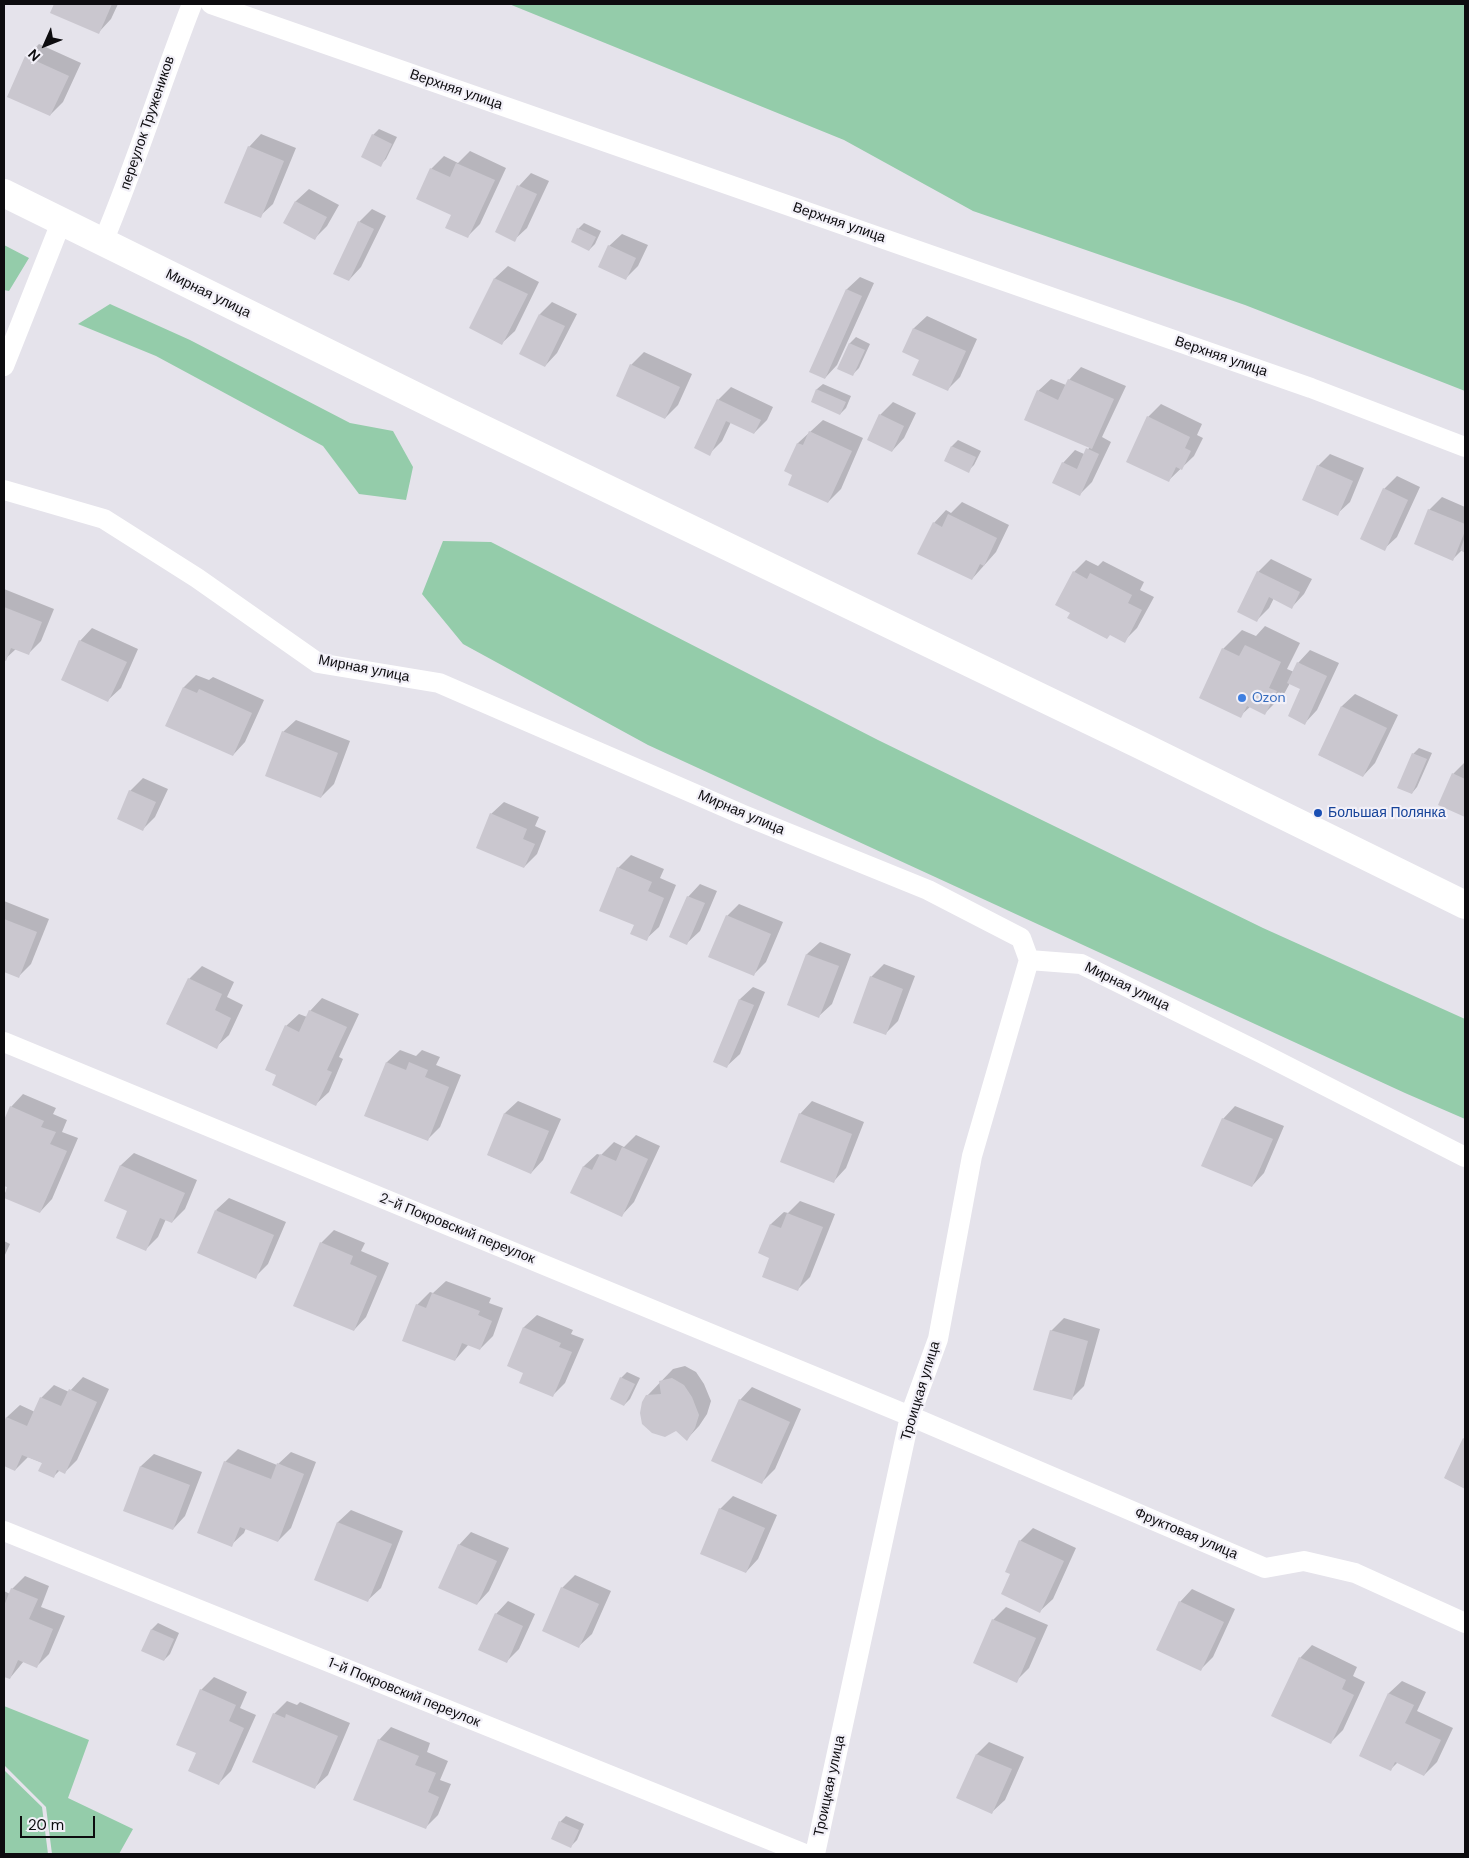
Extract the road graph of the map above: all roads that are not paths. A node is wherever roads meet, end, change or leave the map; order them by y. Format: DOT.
graph roads {
  1 [pos="192,4"];
  2 [pos="211,4"];
  3 [pos="4,193"];
  4 [pos="62,220"];
  5 [pos="103,242"];
  6 [pos="4,366"];
  7 [pos="1465,447"];
  8 [pos="4,490"];
  9 [pos="1465,905"];
  10 [pos="1029,960"];
  11 [pos="4,1042"];
  12 [pos="1465,1157"];
  13 [pos="910,1416"];
  14 [pos="4,1532"];
  15 [pos="1465,1623"];
  16 [pos="805,1854"];
  17 [pos="815,1854"];
  1 -- 5 [label="street, переулок Тружеников"];
  2 -- 7 [label="street, Верхняя улица"];
  3 -- 4 [label="street, Мирная улица"];
  4 -- 5 [label="street, Мирная улица"];
  4 -- 6 [label="street"];
  5 -- 9 [label="street, Мирная улица"];
  8 -- 10 [label="street, Мирная улица"];
  10 -- 12 [label="street, Мирная улица"];
  10 -- 13 [label="street, Троицкая улица"];
  11 -- 13 [label="street, 2-й Покровский переулок"];
  13 -- 15 [label="street, Фруктовая улица"];
  13 -- 17 [label="street, Троицкая улица"];
  14 -- 16 [label="street, 1-й Покровский переулок"];
}
